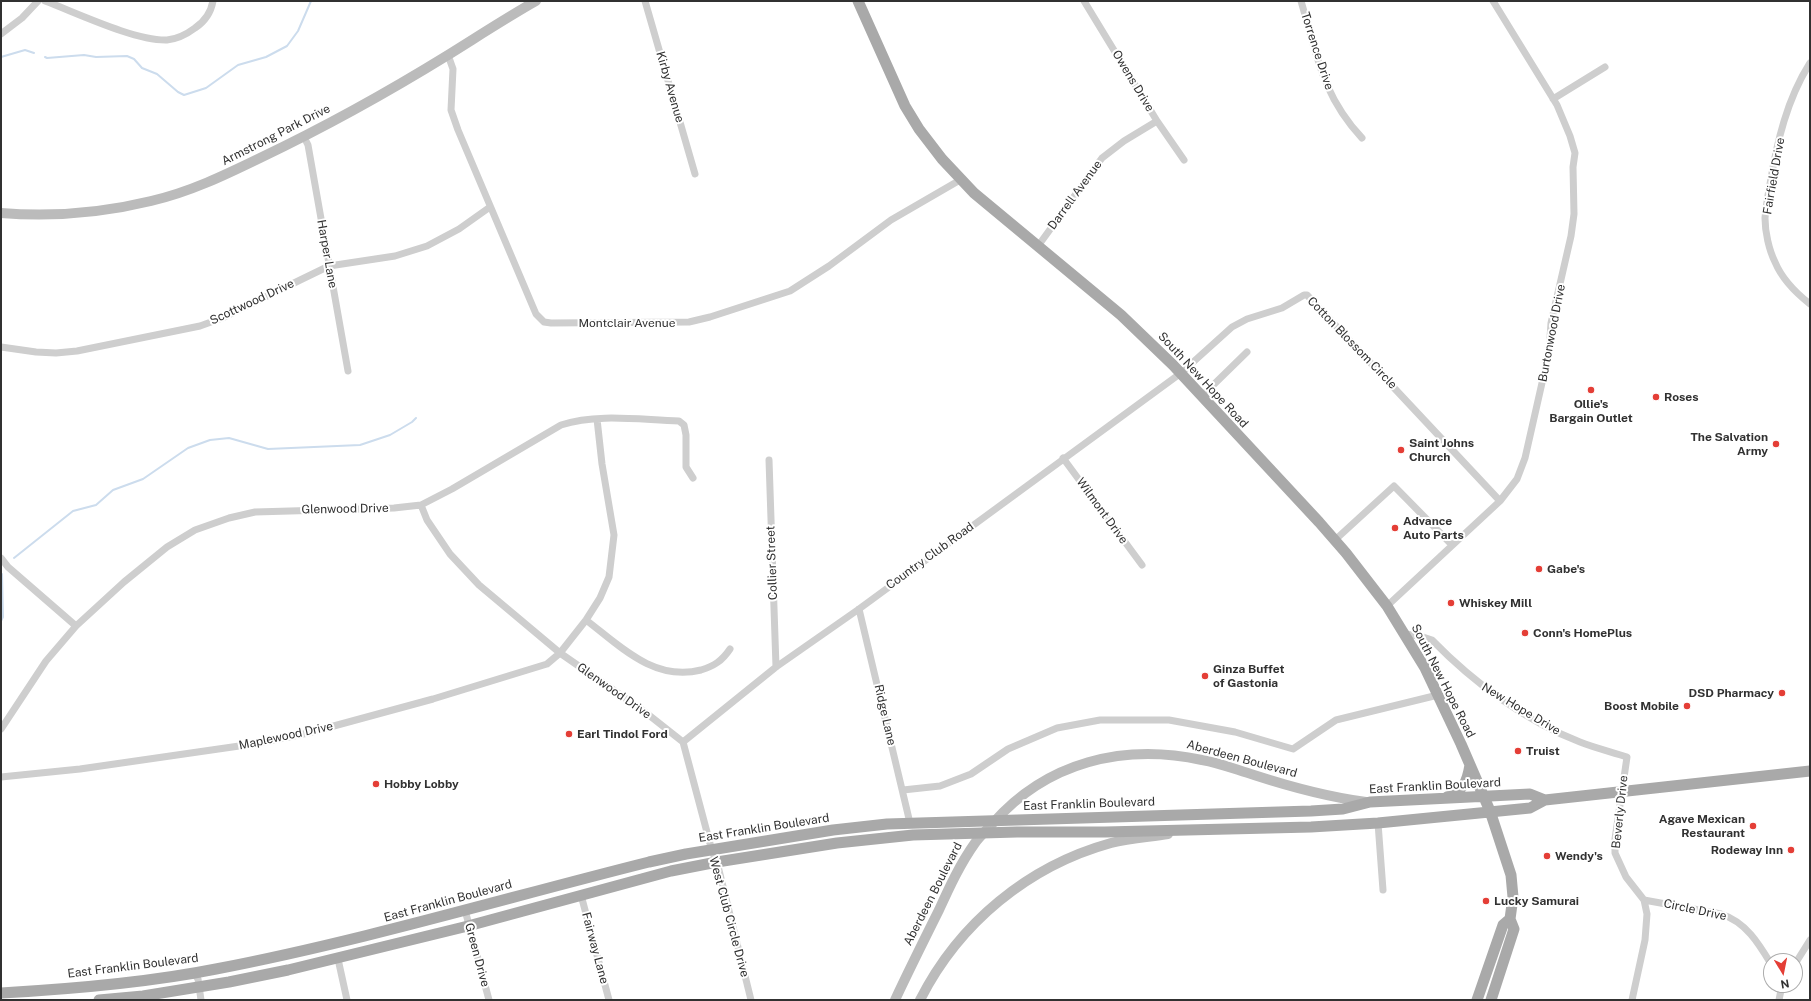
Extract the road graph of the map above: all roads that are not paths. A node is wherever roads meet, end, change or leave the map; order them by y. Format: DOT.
graph roads {
  1 [pos="38,1"];
  2 [pos="45,1"];
  3 [pos="213,1"];
  4 [pos="536,1"];
  5 [pos="645,1"];
  6 [pos="858,1"];
  7 [pos="1084,1"];
  8 [pos="1301,1"];
  9 [pos="1494,1"];
  10 [pos="1,34"];
  11 [pos="448,55"];
  12 [pos="1810,63"];
  13 [pos="1605,67"];
  14 [pos="1553,99"];
  15 [pos="1157,121"];
  16 [pos="304,137"];
  17 [pos="1362,138"];
  18 [pos="1184,160"];
  19 [pos="695,174"];
  20 [pos="960,180"];
  21 [pos="490,207"];
  22 [pos="1,213"];
  23 [pos="1038,246"];
  24 [pos="329,266"];
  25 [pos="1810,304"];
  26 [pos="1,347"];
  27 [pos="1247,352"];
  28 [pos="348,371"];
  29 [pos="1181,373"];
  30 [pos="1202,396"];
  31 [pos="597,419"];
  32 [pos="1063,458"];
  33 [pos="769,460"];
  34 [pos="693,478"];
  35 [pos="1500,501"];
  36 [pos="421,505"];
  37 [pos="1335,540"];
  38 [pos="1452,545"];
  39 [pos="1,558"];
  40 [pos="1142,565"];
  41 [pos="1387,606"];
  42 [pos="859,608"];
  43 [pos="586,620"];
  44 [pos="76,626"];
  45 [pos="1406,634"];
  46 [pos="730,649"];
  47 [pos="560,653"];
  48 [pos="776,667"];
  49 [pos="1438,696"];
  50 [pos="1,729"];
  51 [pos="683,742"];
  52 [pos="1627,757"];
  53 [pos="1470,764"];
  54 [pos="1810,771"];
  55 [pos="1,777"];
  56 [pos="903,790"];
  57 [pos="1622,792"];
  58 [pos="1484,796"];
  59 [pos="1442,799"];
  60 [pos="1545,800"];
  61 [pos="1370,802"];
  62 [pos="1490,811"];
  63 [pos="1378,822"];
  64 [pos="910,823"];
  65 [pos="1199,829"];
  66 [pos="712,850"];
  67 [pos="717,862"];
  68 [pos="1383,890"];
  69 [pos="581,895"];
  70 [pos="1644,900"];
  71 [pos="465,910"];
  72 [pos="1510,918"];
  73 [pos="468,926"];
  74 [pos="1810,940"];
  75 [pos="1763,953"];
  76 [pos="1802,953"];
  77 [pos="338,959"];
  78 [pos="194,972"];
  79 [pos="200,987"];
  80 [pos="1,993"];
  81 [pos="99,1000"];
  82 [pos="202,1000"];
  83 [pos="347,1000"];
  84 [pos="489,1000"];
  85 [pos="609,1000"];
  86 [pos="751,1000"];
  87 [pos="895,1000"];
  88 [pos="920,1000"];
  89 [pos="1477,1000"];
  90 [pos="1491,1000"];
  91 [pos="1632,1000"];
  1 -- 10 [label="street"];
  2 -- 3 [label="street"];
  4 -- 11 [label="main road, Armstrong Park Drive"];
  5 -- 19 [label="street, Kirby Avenue"];
  6 -- 20 [label="main road, South New Hope Road"];
  7 -- 15 [label="street, Owens Drive"];
  8 -- 17 [label="street, Torrence Drive"];
  9 -- 14 [label="street, Burtonwood Drive"];
  11 -- 16 [label="main road, Armstrong Park Drive"];
  11 -- 21 [label="street, Montclair Avenue"];
  12 -- 25 [label="street, Fairfield Drive"];
  13 -- 14 [label="street"];
  14 -- 35 [label="street, Burtonwood Drive"];
  15 -- 18 [label="street, Owens Drive"];
  15 -- 23 [label="street, Darrell Avenue"];
  16 -- 22 [label="main road, Armstrong Park Drive"];
  16 -- 24 [label="street, Harper Lane"];
  20 -- 21 [label="street, Montclair Avenue"];
  20 -- 23 [label="main road, South New Hope Road"];
  21 -- 24 [label="street, Scottwood Drive"];
  23 -- 29 [label="main road, South New Hope Road"];
  24 -- 26 [label="street, Scottwood Drive"];
  24 -- 28 [label="street, Harper Lane"];
  27 -- 30 [label="street"];
  29 -- 30 [label="main road, South New Hope Road"];
  29 -- 32 [label="street, Country Club Road"];
  29 -- 35 [label="street, Cotton Blossom Circle"];
  30 -- 37 [label="main road, South New Hope Road"];
  31 -- 34 [label="street"];
  31 -- 36 [label="street"];
  31 -- 43 [label="street, Maplewood Drive"];
  32 -- 40 [label="street, Wilmont Drive"];
  32 -- 42 [label="street, Country Club Road"];
  33 -- 48 [label="street, Collier Street"];
  35 -- 38 [label="street, Burtonwood Drive"];
  36 -- 44 [label="street, Glenwood Drive"];
  36 -- 47 [label="street, Glenwood Drive"];
  37 -- 38 [label="street"];
  37 -- 41 [label="main road, South New Hope Road"];
  38 -- 41 [label="street, Burtonwood Drive"];
  39 -- 44 [label="street"];
  41 -- 45 [label="main road, South New Hope Road"];
  42 -- 48 [label="street, Country Club Road"];
  42 -- 56 [label="street, Ridge Lane"];
  43 -- 46 [label="street"];
  43 -- 47 [label="street, Maplewood Drive"];
  44 -- 50 [label="street, Glenwood Drive"];
  45 -- 49 [label="main road, South New Hope Road"];
  45 -- 52 [label="street, New Hope Drive"];
  47 -- 51 [label="street, Glenwood Drive"];
  47 -- 55 [label="street, Maplewood Drive"];
  48 -- 51 [label="street, Country Club Road"];
  49 -- 53 [label="main road, South New Hope Road"];
  49 -- 56 [label="street"];
  51 -- 66 [label="street, West Club Circle Drive"];
  52 -- 57 [label="street, Beverly Drive"];
  53 -- 58 [label="main road, South New Hope Road"];
  53 -- 59 [label="main road"];
  54 -- 57 [label="main road, East Franklin Boulevard"];
  56 -- 64 [label="street, Ridge Lane"];
  57 -- 60 [label="main road, East Franklin Boulevard"];
  57 -- 70 [label="street, Beverly Drive"];
  58 -- 59 [label="main road, East Franklin Boulevard"];
  58 -- 60 [label="main road, East Franklin Boulevard"];
  58 -- 62 [label="main road, South New Hope Road"];
  59 -- 61 [label="main road, East Franklin Boulevard"];
  60 -- 62 [label="main road, East Franklin Boulevard"];
  61 -- 64 [label="main road, East Franklin Boulevard"];
  61 -- 87 [label="main road, Aberdeen Boulevard"];
  62 -- 63 [label="main road, East Franklin Boulevard"];
  62 -- 72 [label="main road, South New Hope Road"];
  63 -- 65 [label="main road, East Franklin Boulevard"];
  63 -- 68 [label="street"];
  64 -- 66 [label="main road, East Franklin Boulevard"];
  65 -- 67 [label="main road, East Franklin Boulevard"];
  65 -- 88 [label="main road"];
  66 -- 67 [label="street, West Club Circle Drive"];
  66 -- 71 [label="main road, East Franklin Boulevard"];
  67 -- 69 [label="main road, East Franklin Boulevard"];
  67 -- 86 [label="street, West Club Circle Drive"];
  69 -- 73 [label="main road, East Franklin Boulevard"];
  69 -- 85 [label="street, Fairway Lane"];
  70 -- 75 [label="street, Circle Drive"];
  70 -- 91 [label="street"];
  71 -- 73 [label="street, Green Drive"];
  71 -- 78 [label="main road, East Franklin Boulevard"];
  72 -- 89 [label="main road"];
  72 -- 90 [label="main road"];
  73 -- 77 [label="main road, East Franklin Boulevard"];
  73 -- 84 [label="street, Green Drive"];
  74 -- 76 [label="street"];
  77 -- 79 [label="main road, East Franklin Boulevard"];
  77 -- 83 [label="street"];
  78 -- 79 [label="street"];
  78 -- 80 [label="main road, East Franklin Boulevard"];
  79 -- 81 [label="main road, East Franklin Boulevard"];
  79 -- 82 [label="street"];
}
